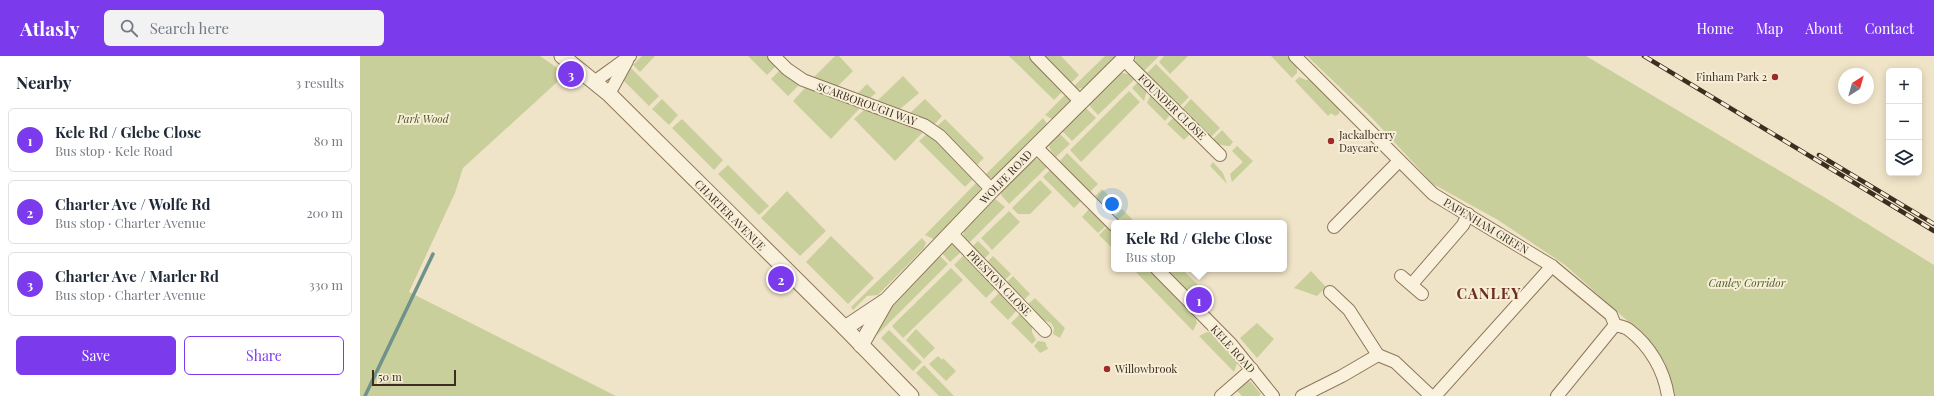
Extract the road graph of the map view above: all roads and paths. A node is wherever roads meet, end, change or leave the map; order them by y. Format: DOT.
graph roads {
  1 [pos="562,56"];
  2 [pos="774,56"];
  3 [pos="1036,56"];
  4 [pos="1294,56"];
  5 [pos="629,57"];
  6 [pos="1125,58"];
  7 [pos="594,82"];
  8 [pos="609,94"];
  9 [pos="1081,102"];
  10 [pos="1036,147"];
  11 [pos="1220,155"];
  12 [pos="1399,161"];
  13 [pos="992,190"];
  14 [pos="1468,214"];
  15 [pos="1111,222"];
  16 [pos="1334,227"];
  17 [pos="952,234"];
  18 [pos="1552,266"];
  19 [pos="1160,272"];
  20 [pos="1401,276"];
  21 [pos="1412,284"];
  22 [pos="1330,292"];
  23 [pos="1422,294"];
  24 [pos="887,300"];
  25 [pos="1615,325"];
  26 [pos="845,328"];
  27 [pos="1045,331"];
  28 [pos="861,345"];
  29 [pos="1378,355"];
  30 [pos="1252,368"];
  31 [pos="910,396"];
  32 [pos="1221,396"];
  33 [pos="1273,396"];
  34 [pos="1302,396"];
  35 [pos="1431,396"];
  36 [pos="1435,396"];
  37 [pos="1556,396"];
  38 [pos="1668,396"];
  1 -- 7 [label="street, CHARTER AVENUE"];
  2 -- 13 [label="street, SCARBOROUGH WAY"];
  3 -- 9 [label="street"];
  4 -- 12 [label="street, PAPENHAM GREEN"];
  5 -- 7 [label="street"];
  5 -- 8 [label="street"];
  6 -- 9 [label="street, WOLFE ROAD"];
  6 -- 11 [label="street, FOUNDER CLOSE"];
  7 -- 8 [label="street, CHARTER AVENUE"];
  8 -- 26 [label="street, CHARTER AVENUE"];
  9 -- 10 [label="street, WOLFE ROAD"];
  10 -- 13 [label="street, WOLFE ROAD"];
  10 -- 15 [label="street"];
  12 -- 14 [label="street, PAPENHAM GREEN"];
  12 -- 16 [label="street"];
  13 -- 17 [label="street, WOLFE ROAD"];
  14 -- 18 [label="street, PAPENHAM GREEN"];
  14 -- 21 [label="street"];
  17 -- 24 [label="street, WOLFE ROAD"];
  17 -- 27 [label="street, PRESTON CLOSE"];
  18 -- 25 [label="street, PAPENHAM GREEN"];
  18 -- 36 [label="street"];
  19 -- 30 [label="street, KELE ROAD"];
  20 -- 21 [label="street"];
  21 -- 23 [label="street"];
  22 -- 29 [label="street"];
  24 -- 26 [label="street, WOLFE ROAD"];
  24 -- 28 [label="street, WOLFE ROAD"];
  25 -- 37 [label="street"];
  25 -- 38 [label="street, PAPENHAM GREEN"];
  26 -- 28 [label="street, CHARTER AVENUE"];
  28 -- 31 [label="street, CHARTER AVENUE"];
  29 -- 34 [label="street"];
  29 -- 35 [label="street"];
  30 -- 32 [label="street"];
  30 -- 33 [label="street, KELE ROAD"];
}
